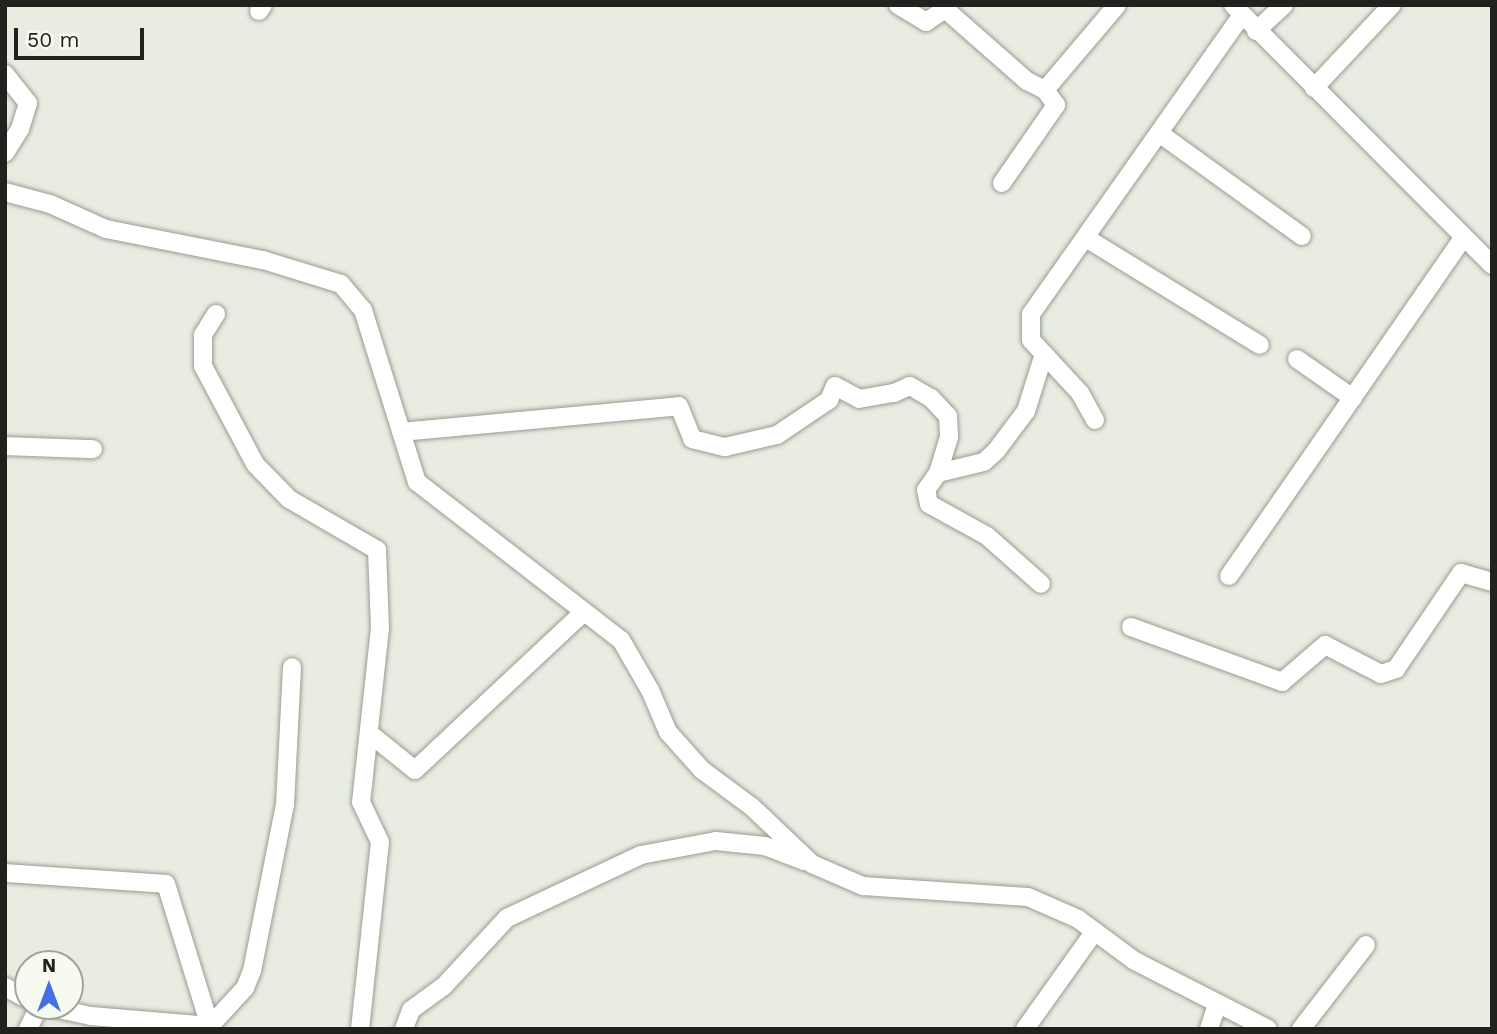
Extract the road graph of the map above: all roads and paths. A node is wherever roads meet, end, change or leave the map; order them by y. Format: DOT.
graph roads {
  1 [pos="898,5"];
  2 [pos="1117,5"];
  3 [pos="1284,5"];
  4 [pos="1392,5"];
  5 [pos="1237,11"];
  6 [pos="1256,31"];
  7 [pos="5,74"];
  8 [pos="1314,88"];
  9 [pos="1045,90"];
  10 [pos="1159,133"];
  11 [pos="5,153"];
  12 [pos="1002,183"];
  13 [pos="5,192"];
  14 [pos="1303,236"];
  15 [pos="1086,237"];
  16 [pos="1464,237"];
  17 [pos="1489,258"];
  18 [pos="216,314"];
  19 [pos="1260,345"];
  20 [pos="1044,354"];
  21 [pos="1297,359"];
  22 [pos="1353,398"];
  23 [pos="1095,420"];
  24 [pos="401,432"];
  25 [pos="5,446"];
  26 [pos="93,449"];
  27 [pos="937,474"];
  28 [pos="1229,576"];
  29 [pos="1492,582"];
  30 [pos="1041,584"];
  31 [pos="584,612"];
  32 [pos="1131,627"];
  33 [pos="292,667"];
  34 [pos="369,733"];
  35 [pos="812,864"];
  36 [pos="5,873"];
  37 [pos="1095,931"];
  38 [pos="1366,945"];
  39 [pos="1217,1004"];
  40 [pos="84,1015"];
  41 [pos="210,1027"];
  42 [pos="360,1029"];
  43 [pos="404,1029"];
  44 [pos="1025,1029"];
  45 [pos="1209,1029"];
  46 [pos="1268,1029"];
  47 [pos="1301,1029"];
  1 -- 9 [label="street"];
  2 -- 9 [label="street"];
  3 -- 6 [label="street"];
  4 -- 8 [label="street"];
  5 -- 6 [label="street"];
  5 -- 10 [label="street"];
  6 -- 8 [label="street"];
  7 -- 11 [label="street"];
  8 -- 16 [label="street"];
  9 -- 12 [label="street"];
  10 -- 14 [label="street"];
  10 -- 15 [label="street"];
  13 -- 24 [label="street"];
  15 -- 19 [label="street"];
  15 -- 20 [label="street"];
  16 -- 17 [label="street"];
  16 -- 22 [label="street"];
  18 -- 34 [label="street"];
  20 -- 23 [label="street"];
  20 -- 27 [label="street"];
  21 -- 22 [label="street"];
  22 -- 28 [label="street"];
  24 -- 27 [label="street"];
  24 -- 31 [label="street"];
  25 -- 26 [label="street"];
  27 -- 30 [label="street"];
  29 -- 32 [label="street"];
  31 -- 34 [label="street"];
  31 -- 35 [label="street"];
  33 -- 41 [label="street"];
  34 -- 42 [label="street"];
  35 -- 37 [label="street"];
  35 -- 43 [label="street"];
  36 -- 41 [label="street"];
  37 -- 39 [label="street"];
  37 -- 44 [label="street"];
  38 -- 47 [label="street"];
  39 -- 45 [label="street"];
  39 -- 46 [label="street"];
  40 -- 41 [label="street"];
}
